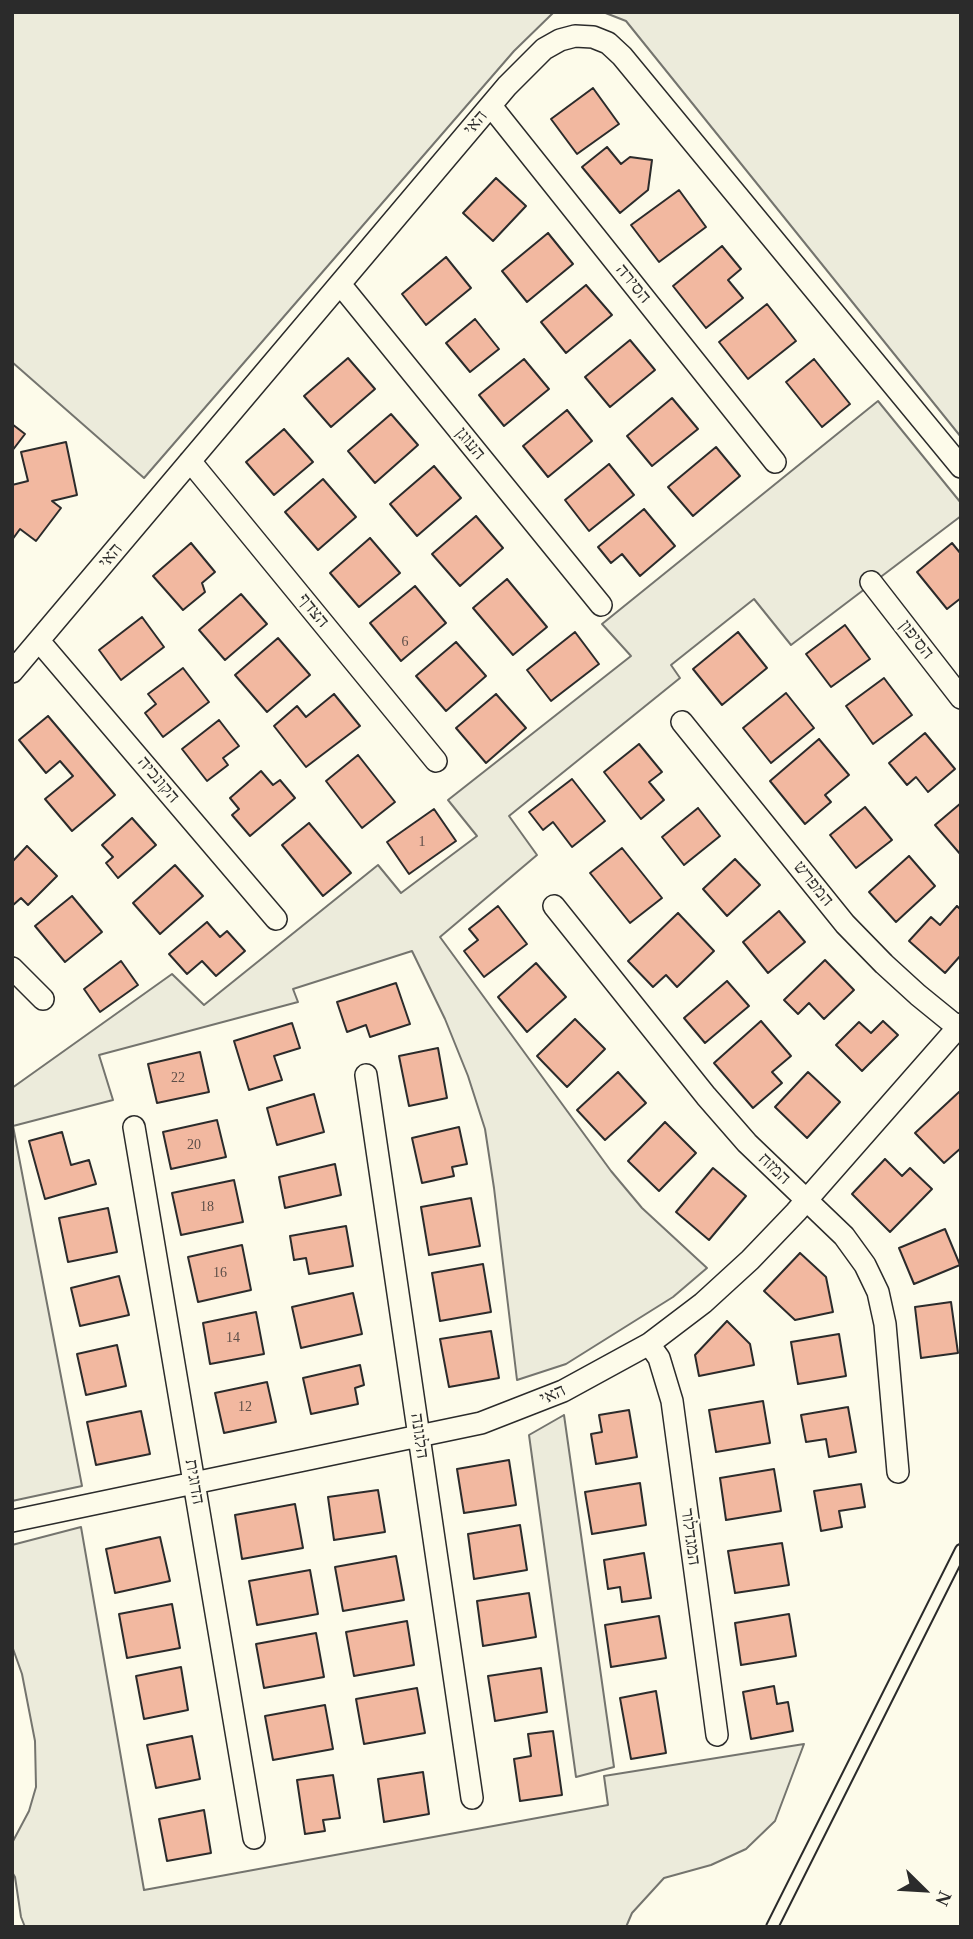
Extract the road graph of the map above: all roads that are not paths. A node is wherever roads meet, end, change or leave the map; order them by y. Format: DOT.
graph roads {
  1 [pos="491,106"];
  2 [pos="340,284"];
  3 [pos="190,461"];
  4 [pos="775,462"];
  5 [pos="961,467"];
  6 [pos="871,582"];
  7 [pos="601,605"];
  8 [pos="39,640"];
  9 [pos="12,672"];
  10 [pos="961,698"];
  11 [pos="682,722"];
  12 [pos="436,761"];
  13 [pos="554,906"];
  14 [pos="276,919"];
  15 [pos="12,968"];
  16 [pos="43,999"];
  17 [pos="960,1027"];
  18 [pos="366,1075"];
  19 [pos="134,1126"];
  20 [pos="806,1200"];
  21 [pos="649,1344"];
  22 [pos="419,1436"];
  23 [pos="898,1472"];
  24 [pos="194,1483"];
  25 [pos="12,1521"];
  26 [pos="961,1550"];
  27 [pos="717,1735"];
  28 [pos="472,1798"];
  29 [pos="254,1838"];
  30 [pos="772,1927"];
  1 -- 2 [label="street, האי"];
  1 -- 4 [label="street, הסירה"];
  1 -- 5 [label="street, האי"];
  2 -- 3 [label="street, האי"];
  2 -- 7 [label="street, העוגן"];
  3 -- 8 [label="street, האי"];
  3 -- 12 [label="street, הצדף"];
  6 -- 10 [label="street, הסיפון"];
  8 -- 9 [label="street, האי"];
  8 -- 14 [label="street, הקונכיה"];
  11 -- 17 [label="street, המפרש"];
  13 -- 20 [label="street, המזח"];
  15 -- 16 [label="street"];
  17 -- 20 [label="street, האי"];
  18 -- 22 [label="street, הלגונה"];
  19 -- 24 [label="street, הדוגית"];
  20 -- 21 [label="street, האי"];
  20 -- 23 [label="street, המזח"];
  21 -- 22 [label="street, האי"];
  21 -- 27 [label="street, המגדלור"];
  22 -- 24 [label="street, האי"];
  22 -- 28 [label="street, הלגונה"];
  24 -- 25 [label="street, האי"];
  24 -- 29 [label="street, הדוגית"];
  26 -- 30 [label="lane"];
}
